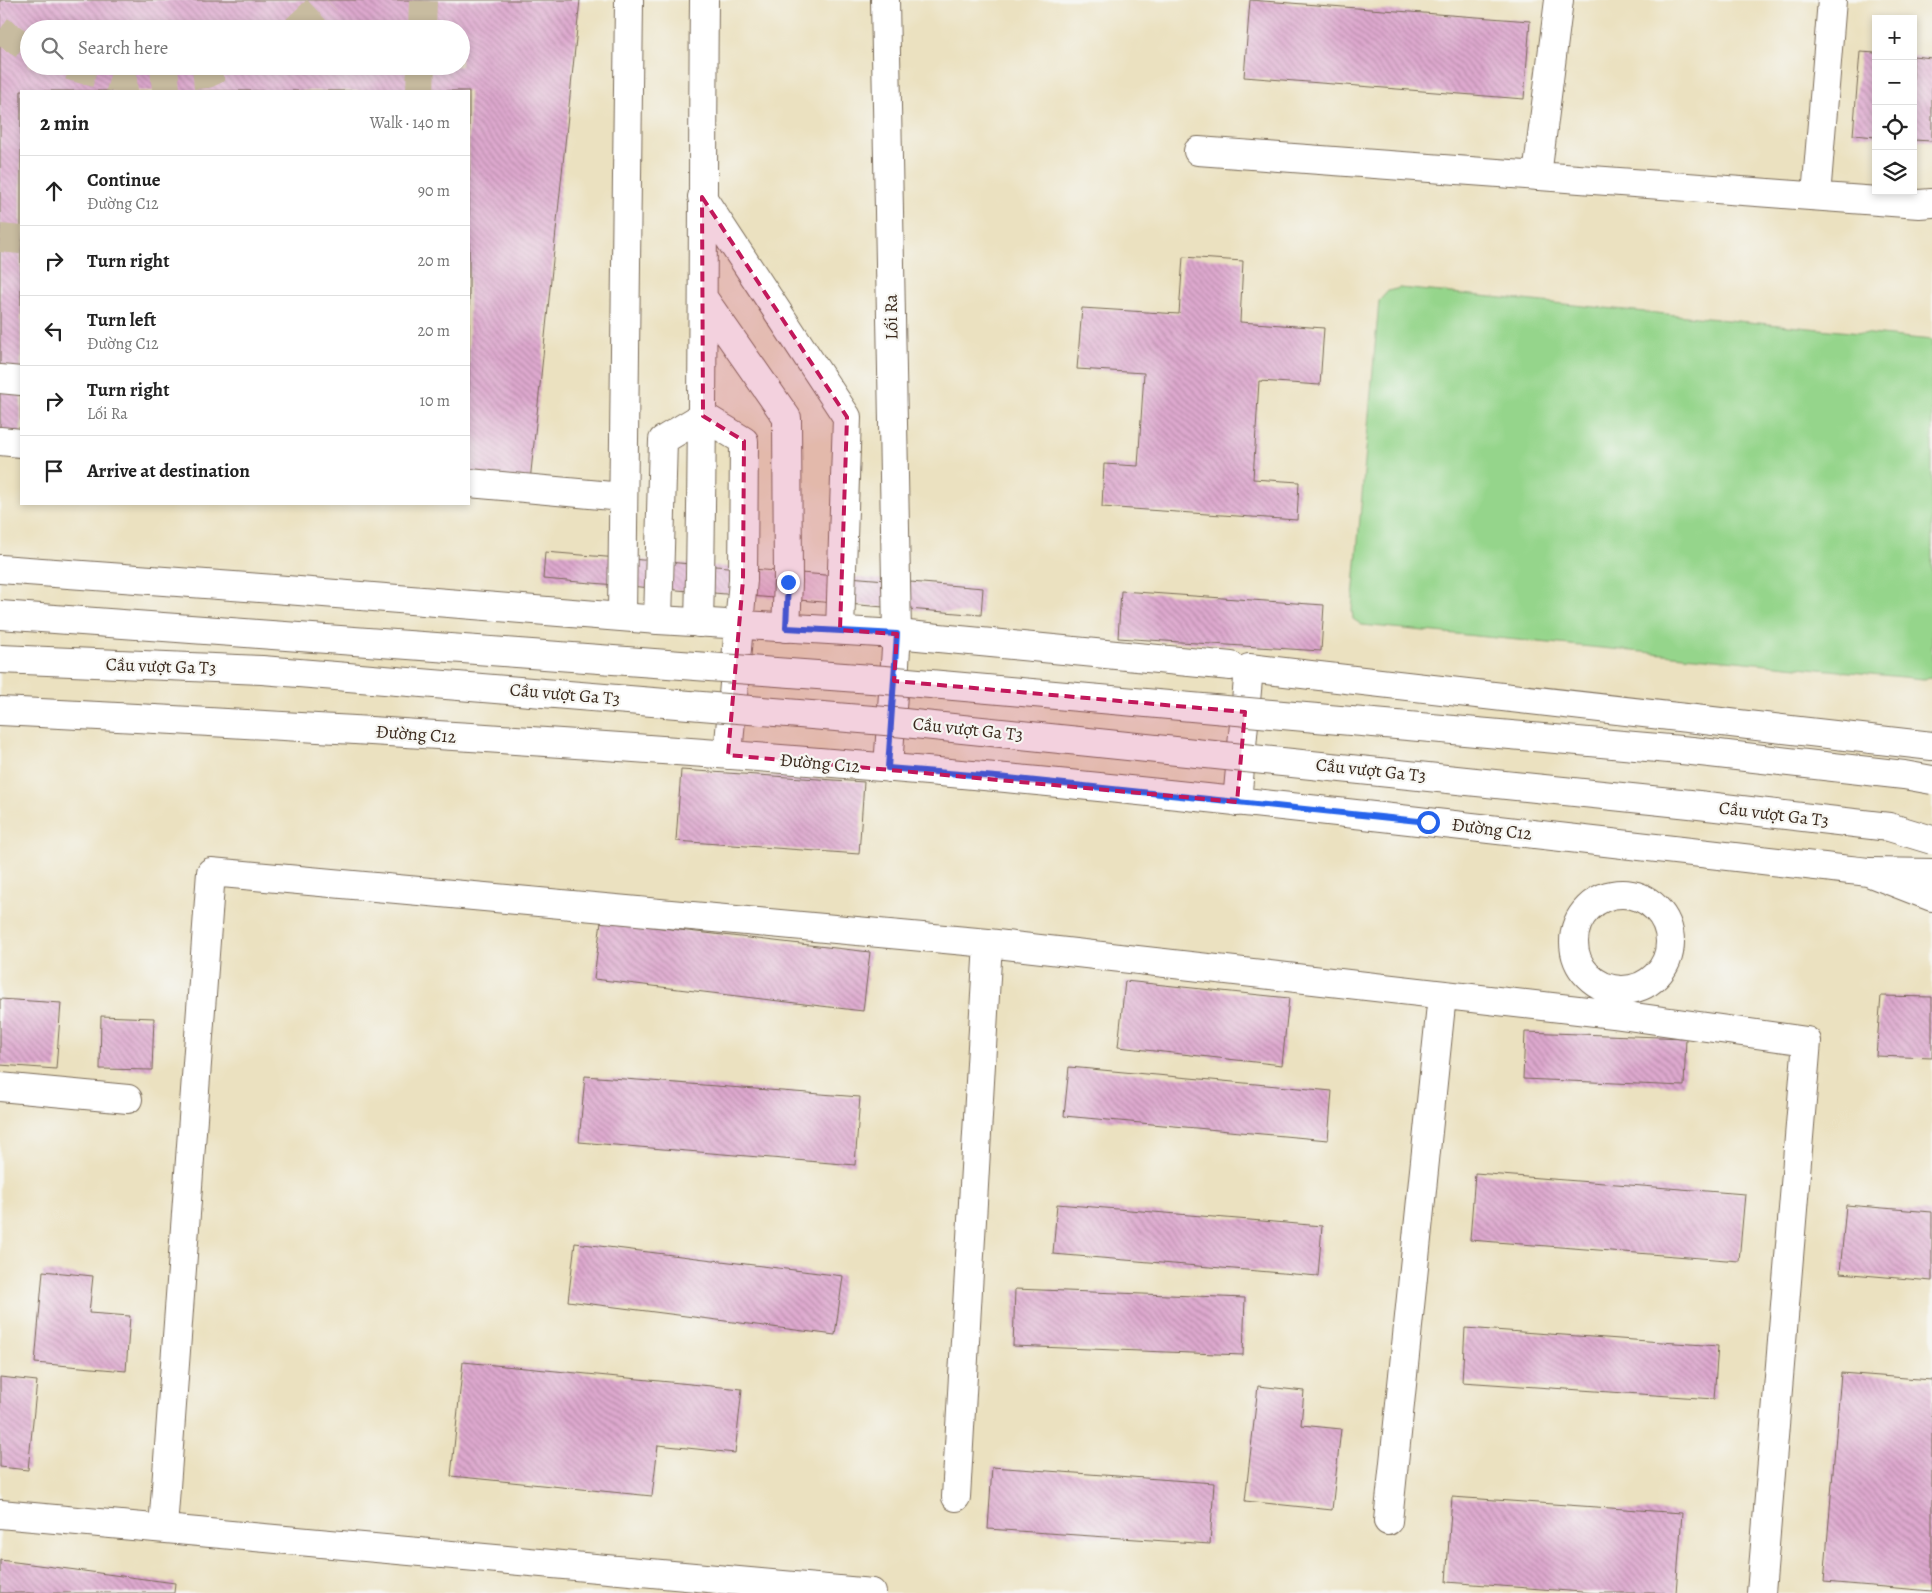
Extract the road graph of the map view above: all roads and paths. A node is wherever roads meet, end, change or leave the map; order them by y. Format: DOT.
graph roads {
  1 [pos="629,0"];
  2 [pos="704,0"];
  3 [pos="885,0"];
  4 [pos="1559,0"];
  5 [pos="1832,0"];
  6 [pos="1198,151"];
  7 [pos="1536,176"];
  8 [pos="1816,196"];
  9 [pos="702,197"];
  10 [pos="1932,203"];
  11 [pos="704,299"];
  12 [pos="0,379"];
  13 [pos="20,381"];
  14 [pos="703,416"];
  15 [pos="0,441"];
  16 [pos="20,443"];
  17 [pos="470,483"];
  18 [pos="624,497"];
  19 [pos="0,569"];
  20 [pos="1,615"];
  21 [pos="622,616"];
  22 [pos="658,620"];
  23 [pos="698,623"];
  24 [pos="739,625"];
  25 [pos="786,628"];
  26 [pos="840,630"];
  27 [pos="897,634"];
  28 [pos="0,659"];
  29 [pos="1240,667"];
  30 [pos="0,711"];
  31 [pos="1932,746"];
  32 [pos="728,755"];
  33 [pos="888,768"];
  34 [pos="1932,780"];
  35 [pos="1237,802"];
  36 [pos="1932,840"];
  37 [pos="1868,872"];
  38 [pos="1932,873"];
  39 [pos="1932,897"];
  40 [pos="988,943"];
  41 [pos="1442,995"];
  42 [pos="0,1087"];
  43 [pos="128,1099"];
  44 [pos="956,1497"];
  45 [pos="0,1514"];
  46 [pos="1388,1520"];
  47 [pos="163,1528"];
  48 [pos="872,1593"];
  49 [pos="1762,1593"];
  1 -- 18 [label="main road"];
  2 -- 9 [label="main road"];
  3 -- 27 [label="main road, Lối Ra"];
  4 -- 7 [label="main road"];
  5 -- 8 [label="main road"];
  6 -- 7 [label="main road"];
  7 -- 8 [label="main road"];
  8 -- 10 [label="main road"];
  9 -- 11 [label="main road"];
  9 -- 26 [label="main road"];
  11 -- 14 [label="main road"];
  11 -- 25 [label="main road"];
  12 -- 13 [label="main road"];
  14 -- 22 [label="main road"];
  14 -- 23 [label="main road"];
  14 -- 24 [label="main road"];
  15 -- 16 [label="main road"];
  17 -- 18 [label="main road"];
  18 -- 21 [label="main road"];
  19 -- 21 [label="main road"];
  20 -- 34 [label="main road, Cầu vượt Ga T3, bridge"];
  21 -- 22 [label="main road"];
  22 -- 23 [label="main road"];
  23 -- 24 [label="main road"];
  24 -- 25 [label="main road"];
  24 -- 32 [label="main road"];
  25 -- 26 [label="main road"];
  26 -- 27 [label="main road"];
  27 -- 29 [label="main road"];
  27 -- 33 [label="main road, Lối Ra"];
  28 -- 36 [label="main road, Cầu vượt Ga T3, bridge"];
  29 -- 31 [label="main road"];
  29 -- 35 [label="main road"];
  30 -- 32 [label="main road, Đường C12"];
  32 -- 33 [label="main road, Đường C12"];
  33 -- 35 [label="main road, Đường C12"];
  35 -- 37 [label="main road, Đường C12"];
  37 -- 38 [label="main road"];
  37 -- 39 [label="main road, Đường C12"];
  40 -- 41 [label="main road"];
  40 -- 44 [label="main road"];
  40 -- 47 [label="main road"];
  41 -- 46 [label="main road"];
  41 -- 49 [label="main road"];
  42 -- 43 [label="main road"];
  45 -- 47 [label="main road"];
  47 -- 48 [label="main road"];
}
